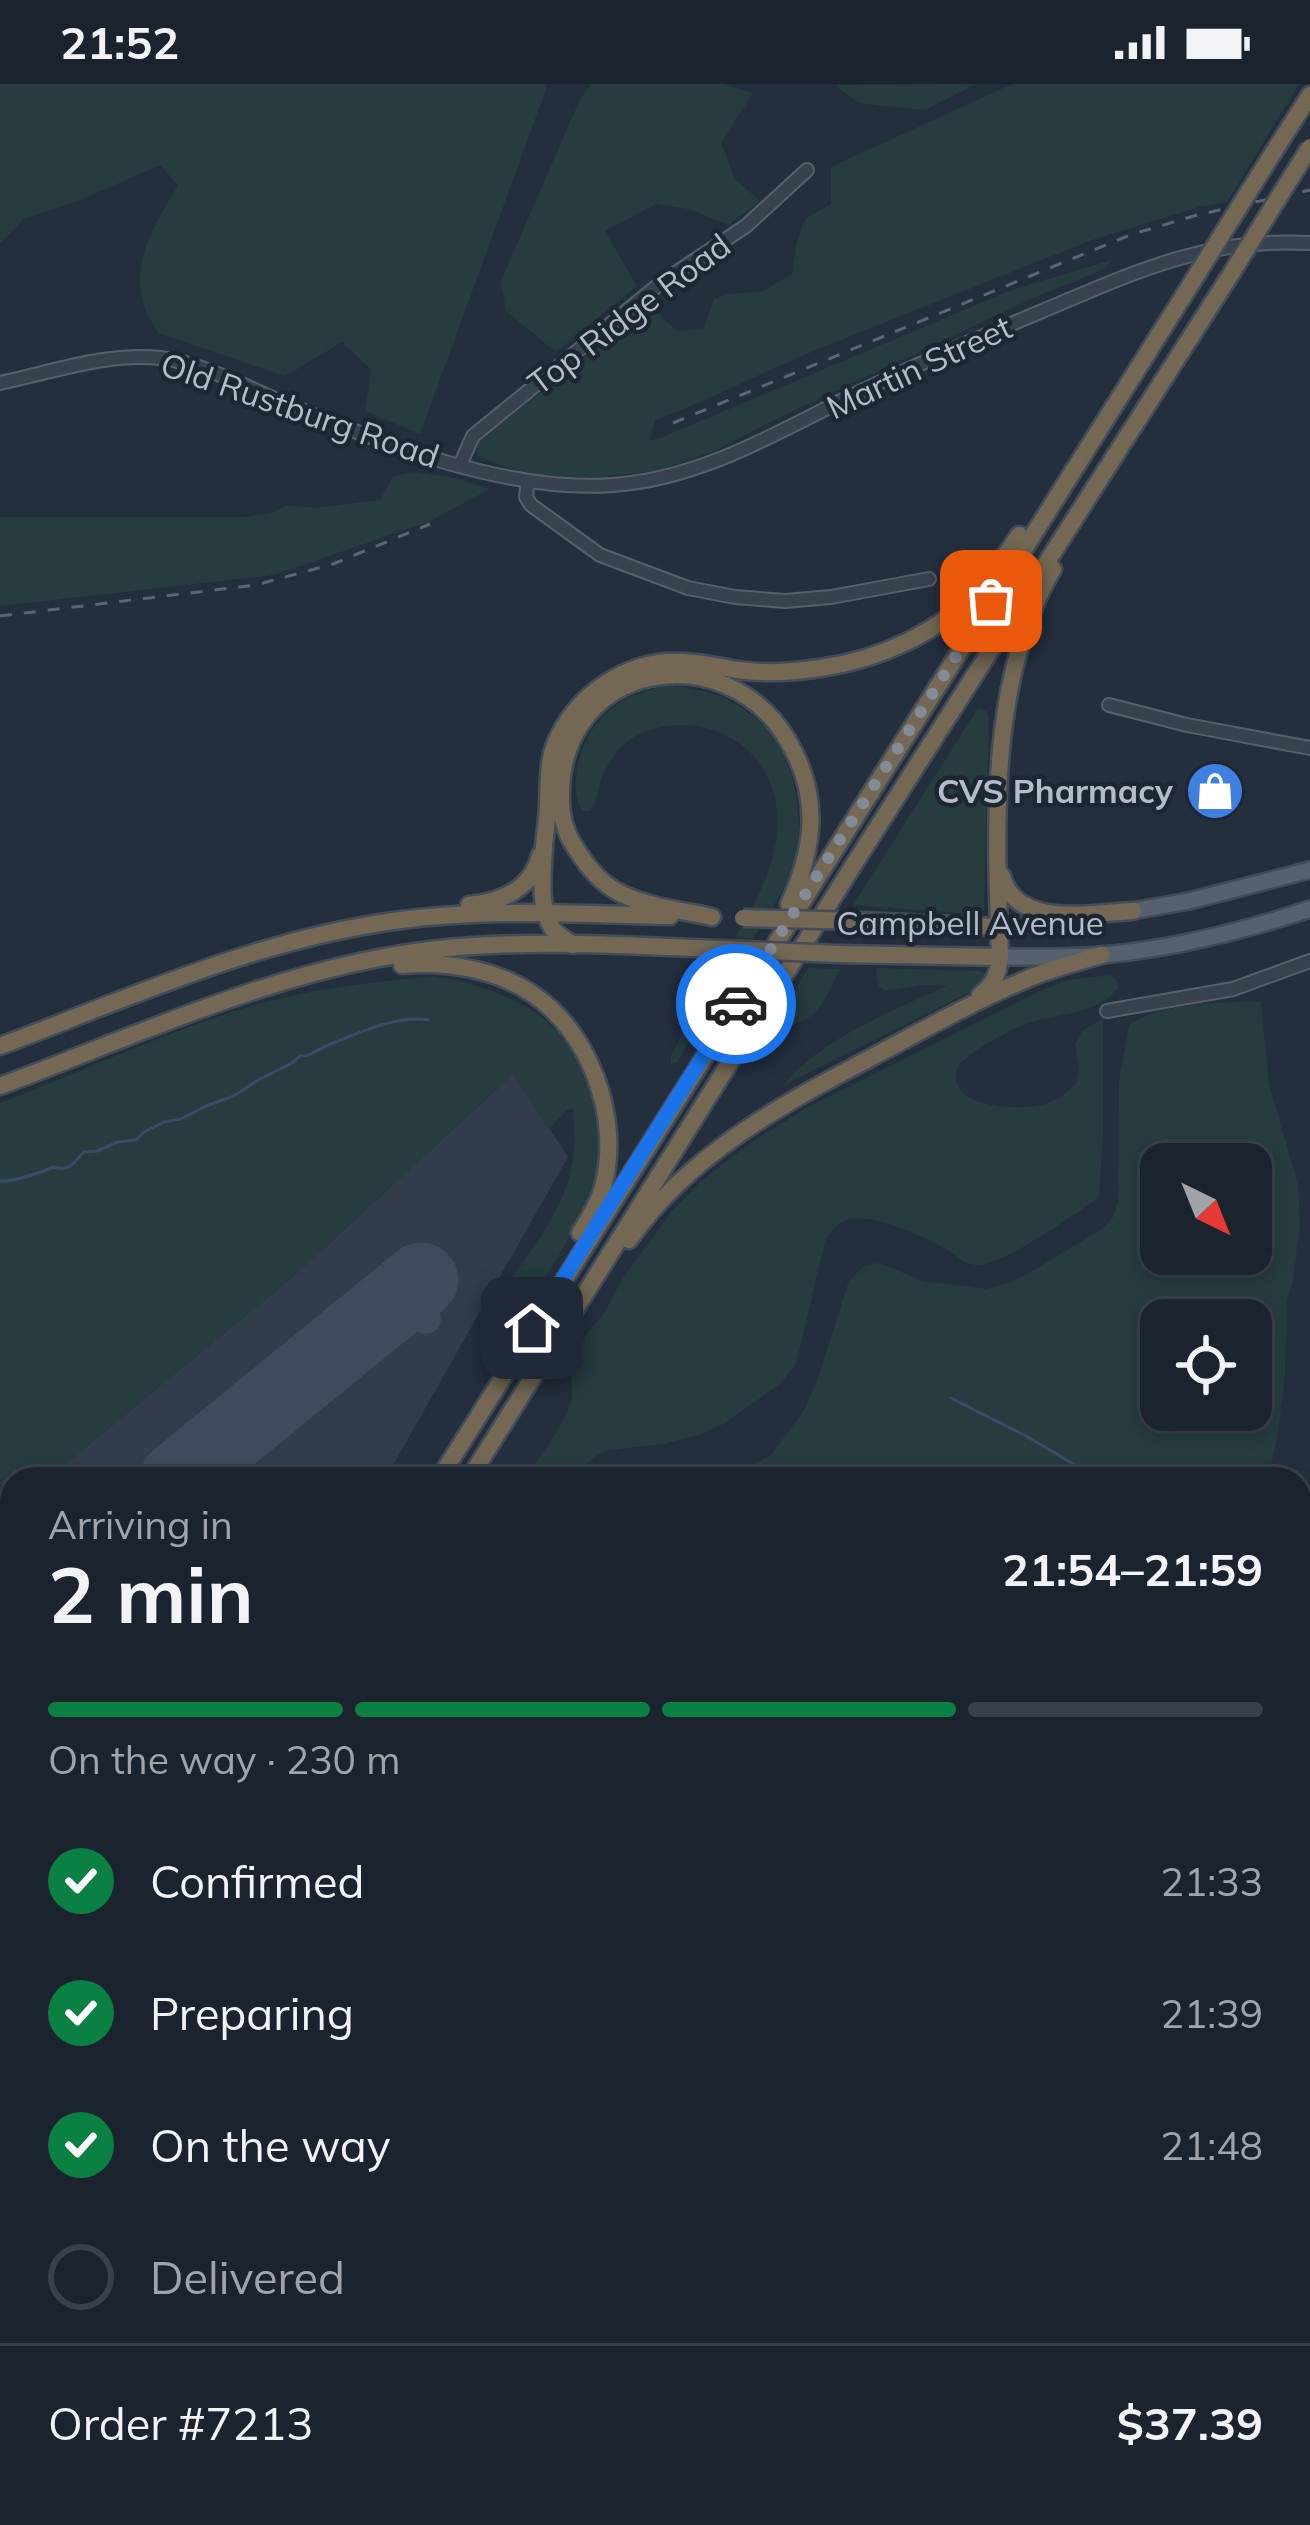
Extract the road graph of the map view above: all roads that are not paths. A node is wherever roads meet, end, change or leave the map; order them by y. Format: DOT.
graph roads {
  1 [pos="1310,95"];
  2 [pos="1310,147"];
  3 [pos="807,170"];
  4 [pos="1310,243"];
  5 [pos="0,383"];
  6 [pos="1132,428"];
  7 [pos="1095,434"];
  8 [pos="460,465"];
  9 [pos="528,481"];
  10 [pos="929,579"];
  11 [pos="1109,705"];
  12 [pos="1310,748"];
  13 [pos="545,837"];
  14 [pos="997,857"];
  15 [pos="1310,870"];
  16 [pos="1310,909"];
  17 [pos="1133,911"];
  18 [pos="546,913"];
  19 [pos="712,917"];
  20 [pos="398,920"];
  21 [pos="999,927"];
  22 [pos="574,945"];
  23 [pos="1102,956"];
  24 [pos="1000,957"];
  25 [pos="1310,961"];
  26 [pos="758,970"];
  27 [pos="294,979"];
  28 [pos="1107,1011"];
  29 [pos="912,1036"];
  30 [pos="0,1046"];
  31 [pos="0,1086"];
  32 [pos="556,1288"];
  33 [pos="544,1357"];
  34 [pos="446,1467"];
  35 [pos="476,1467"];
  1 -- 7 [label="highway, bridge"];
  2 -- 6 [label="highway, bridge"];
  3 -- 8 [label="street, Top Ridge Road"];
  4 -- 9 [label="street, Martin Street"];
  5 -- 8 [label="street, Old Rustburg Road"];
  6 -- 14 [label="highway"];
  6 -- 33 [label="highway"];
  7 -- 13 [label="highway"];
  7 -- 26 [label="highway"];
  8 -- 9 [label="street, Old Rustburg Road"];
  9 -- 10 [label="street"];
  11 -- 12 [label="street"];
  13 -- 18 [label="highway"];
  13 -- 20 [label="highway"];
  14 -- 17 [label="highway"];
  14 -- 21 [label="highway"];
  15 -- 17 [label="main road, Campbell Avenue"];
  16 -- 23 [label="main road, Campbell Avenue"];
  17 -- 21 [label="main road, Campbell Avenue"];
  18 -- 19 [label="highway, Campbell Avenue"];
  18 -- 20 [label="highway, Campbell Avenue"];
  18 -- 22 [label="highway"];
  19 -- 21 [label="highway, Campbell Avenue, bridge"];
  19 -- 26 [label="highway"];
  20 -- 30 [label="highway, Campbell Avenue"];
  21 -- 24 [label="highway"];
  22 -- 24 [label="highway, Campbell Avenue, bridge"];
  22 -- 27 [label="highway, Campbell Avenue"];
  23 -- 24 [label="main road, Campbell Avenue"];
  23 -- 29 [label="highway"];
  24 -- 29 [label="highway"];
  25 -- 28 [label="street"];
  26 -- 32 [label="highway"];
  27 -- 31 [label="highway, Campbell Avenue"];
  27 -- 32 [label="highway"];
  29 -- 33 [label="highway"];
  32 -- 34 [label="highway"];
  33 -- 35 [label="highway"];
}
